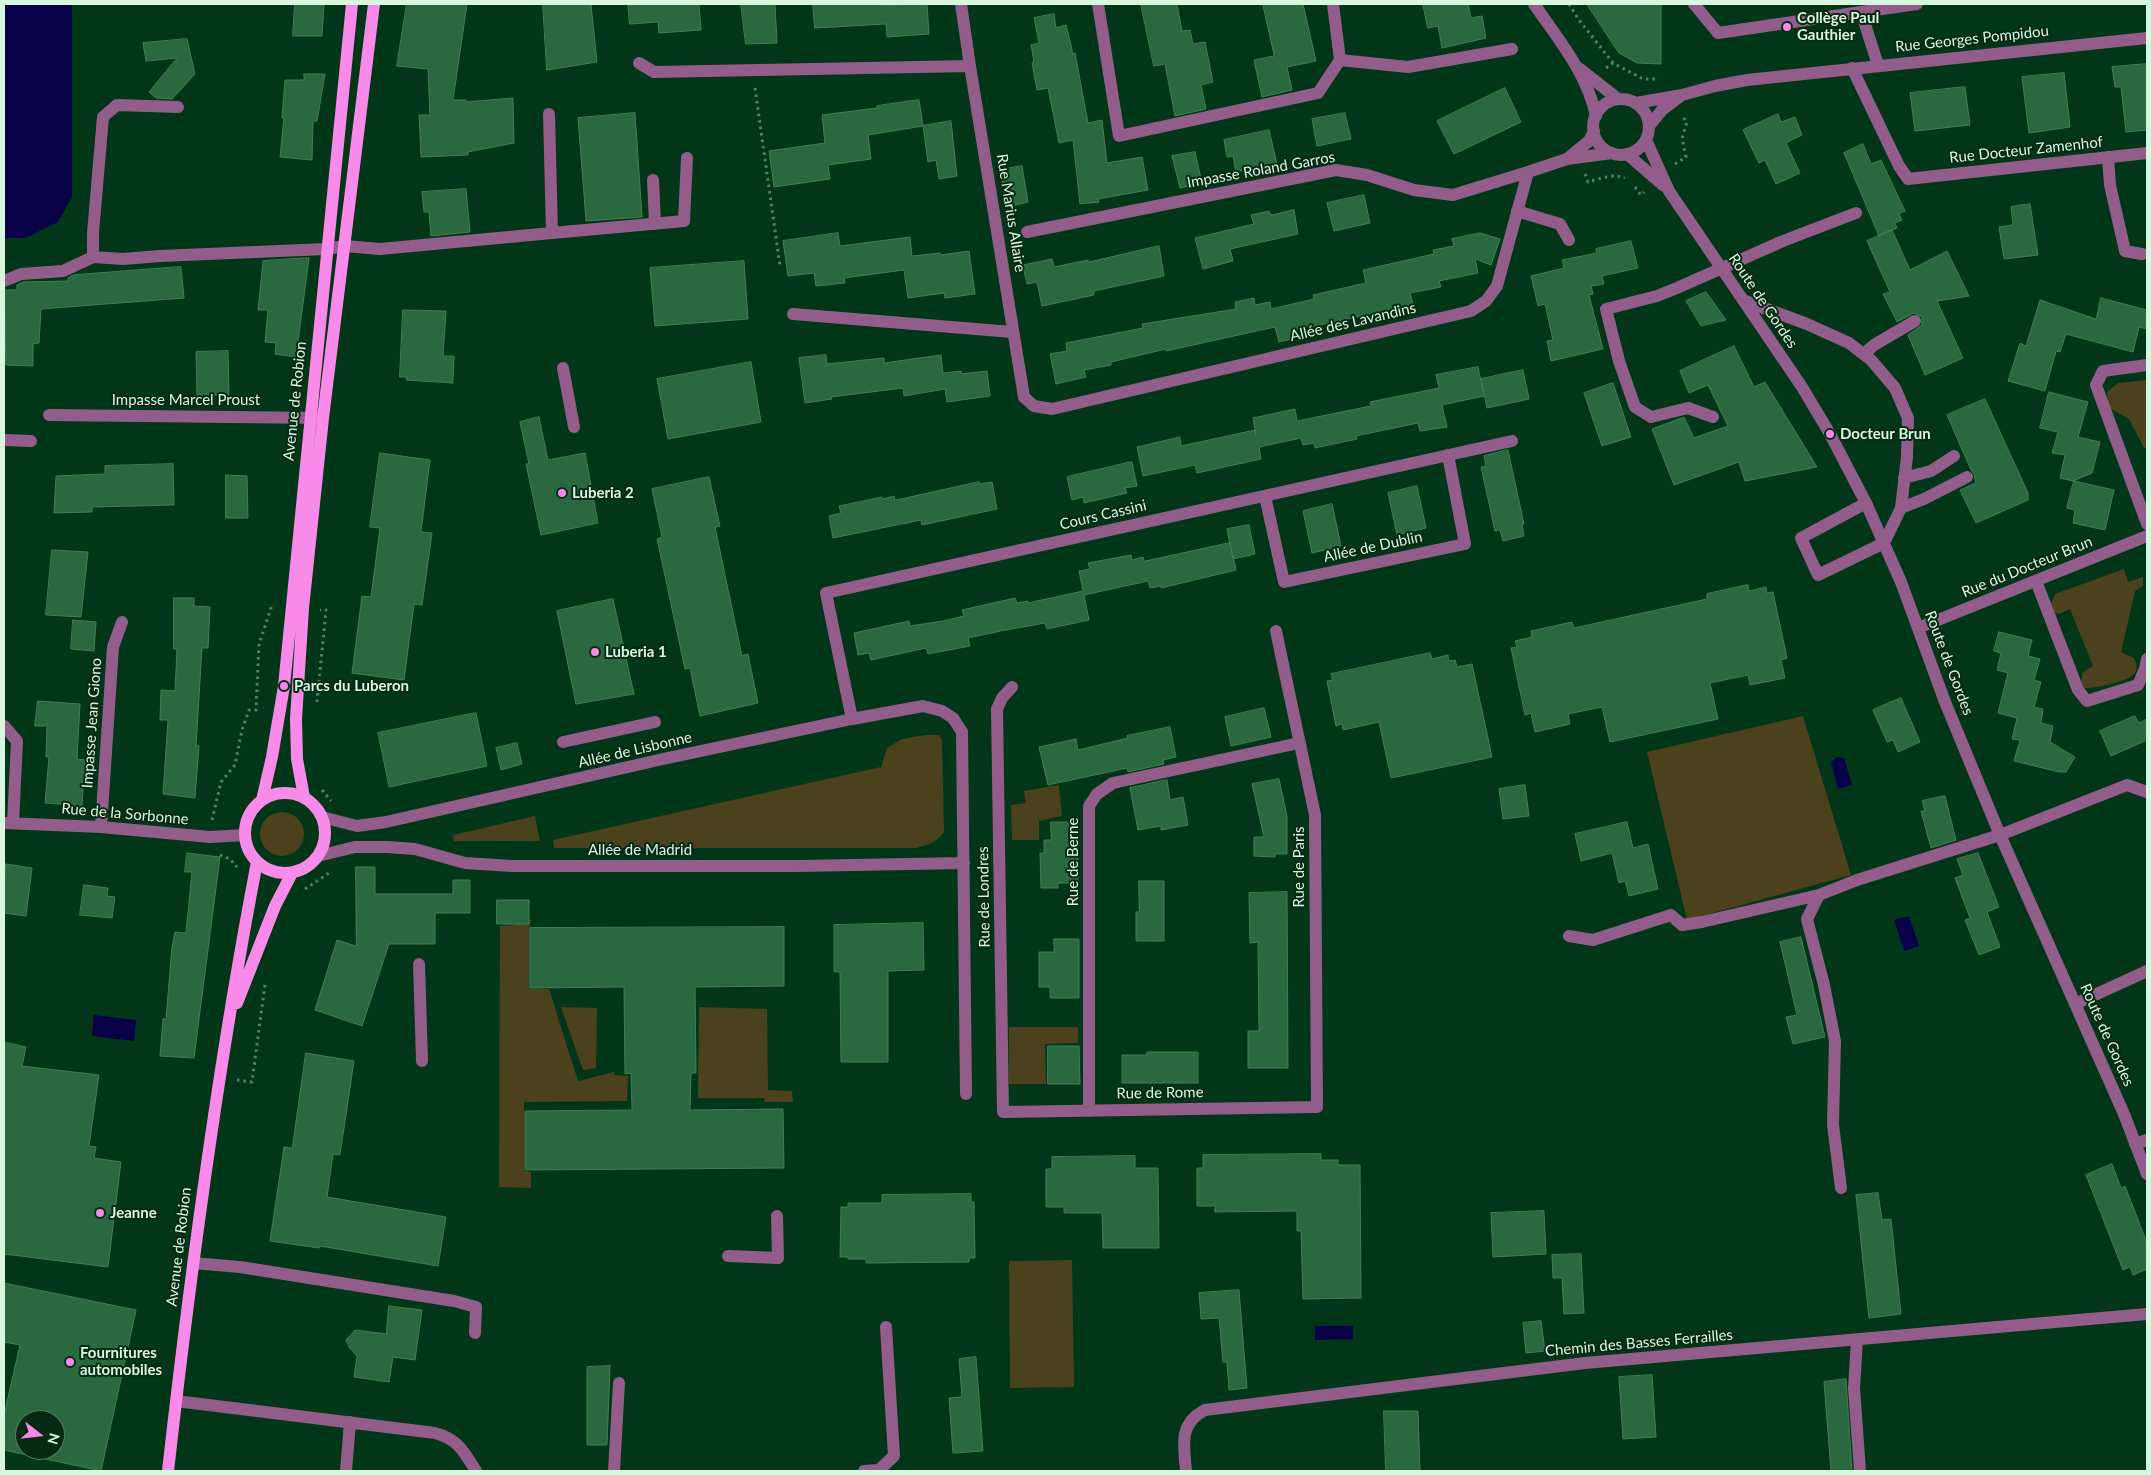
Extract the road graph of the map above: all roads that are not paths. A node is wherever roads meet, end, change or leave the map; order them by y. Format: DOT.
graph roads {
  1 [pos="352,4"];
  2 [pos="374,4"];
  3 [pos="962,4"];
  4 [pos="1098,4"];
  5 [pos="1334,4"];
  6 [pos="1534,4"];
  7 [pos="1694,4"];
  8 [pos="1918,4"];
  9 [pos="1880,6"];
  10 [pos="1862,12"];
  11 [pos="2147,38"];
  12 [pos="1512,49"];
  13 [pos="1340,60"];
  14 [pos="640,63"];
  15 [pos="970,66"];
  16 [pos="1878,66"];
  17 [pos="1578,68"];
  18 [pos="1852,68"];
  19 [pos="1682,96"];
  20 [pos="1618,99"];
  21 [pos="1636,103"];
  22 [pos="178,107"];
  23 [pos="549,114"];
  24 [pos="1596,116"];
  25 [pos="1649,126"];
  26 [pos="1594,131"];
  27 [pos="1646,140"];
  28 [pos="1612,153"];
  29 [pos="2147,153"];
  30 [pos="1627,154"];
  31 [pos="2108,157"];
  32 [pos="687,158"];
  33 [pos="1573,158"];
  34 [pos="1528,172"];
  35 [pos="653,180"];
  36 [pos="1669,192"];
  37 [pos="1517,211"];
  38 [pos="1856,213"];
  39 [pos="655,224"];
  40 [pos="1027,232"];
  41 [pos="552,233"];
  42 [pos="1569,240"];
  43 [pos="345,246"];
  44 [pos="326,249"];
  45 [pos="2142,254"];
  46 [pos="93,257"];
  47 [pos="1723,269"];
  48 [pos="4,280"];
  49 [pos="1745,301"];
  50 [pos="793,314"];
  51 [pos="1915,321"];
  52 [pos="1012,332"];
  53 [pos="1864,354"];
  54 [pos="2147,365"];
  55 [pos="563,368"];
  56 [pos="1052,409"];
  57 [pos="49,415"];
  58 [pos="310,417"];
  59 [pos="1713,417"];
  60 [pos="324,418"];
  61 [pos="574,427"];
  62 [pos="4,440"];
  63 [pos="31,441"];
  64 [pos="1512,441"];
  65 [pos="1448,455"];
  66 [pos="1954,456"];
  67 [pos="1966,476"];
  68 [pos="1904,478"];
  69 [pos="1265,496"];
  70 [pos="1866,503"];
  71 [pos="1901,508"];
  72 [pos="2147,524"];
  73 [pos="2147,536"];
  74 [pos="1884,543"];
  75 [pos="2036,581"];
  76 [pos="297,608"];
  77 [pos="122,622"];
  78 [pos="1918,628"];
  79 [pos="1276,631"];
  80 [pos="2147,658"];
  81 [pos="1012,687"];
  82 [pos="852,719"];
  83 [pos="655,722"];
  84 [pos="4,726"];
  85 [pos="563,742"];
  86 [pos="1299,743"];
  87 [pos="2147,792"];
  88 [pos="304,797"];
  89 [pos="262,800"];
  90 [pos="322,817"];
  91 [pos="8,823"];
  92 [pos="102,827"];
  93 [pos="2000,835"];
  94 [pos="244,836"];
  95 [pos="318,856"];
  96 [pos="257,862"];
  97 [pos="964,863"];
  98 [pos="292,873"];
  99 [pos="1819,895"];
  100 [pos="1569,936"];
  101 [pos="419,964"];
  102 [pos="2147,971"];
  103 [pos="2075,1004"];
  104 [pos="227,1028"];
  105 [pos="422,1060"];
  106 [pos="966,1094"];
  107 [pos="1317,1107"];
  108 [pos="1089,1111"];
  109 [pos="1003,1112"];
  110 [pos="2141,1142"];
  111 [pos="2147,1174"];
  112 [pos="1841,1188"];
  113 [pos="777,1216"];
  114 [pos="728,1256"];
  115 [pos="193,1262"];
  116 [pos="2147,1314"];
  117 [pos="886,1327"];
  118 [pos="475,1332"];
  119 [pos="1857,1340"];
  120 [pos="619,1383"];
  121 [pos="176,1400"];
  122 [pos="350,1422"];
  123 [pos="168,1471"];
  124 [pos="346,1471"];
  125 [pos="476,1471"];
  126 [pos="614,1471"];
  127 [pos="864,1471"];
  128 [pos="1186,1471"];
  129 [pos="1860,1471"];
  1 -- 44 [label="main road, Avenue de Robion"];
  2 -- 43 [label="main road, Avenue de Robion"];
  3 -- 15 [label="street, Rue Marius Allaire"];
  4 -- 13 [label="street"];
  5 -- 13 [label="street"];
  6 -- 17 [label="street"];
  7 -- 10 [label="street"];
  8 -- 9 [label="street"];
  9 -- 10 [label="street"];
  10 -- 16 [label="street"];
  11 -- 16 [label="street, Rue Georges Pompidou"];
  12 -- 13 [label="street"];
  14 -- 15 [label="street"];
  15 -- 52 [label="street, Rue Marius Allaire"];
  16 -- 18 [label="street, Rue Georges Pompidou"];
  17 -- 20 [label="street"];
  17 -- 24 [label="street"];
  18 -- 19 [label="street, Rue Georges Pompidou"];
  18 -- 31 [label="street, Rue Docteur Zamenhof"];
  19 -- 21 [label="street, Rue Georges Pompidou"];
  19 -- 25 [label="street, Rue Georges Pompidou"];
  20 -- 21 [label="street"];
  20 -- 24 [label="street"];
  21 -- 25 [label="street"];
  22 -- 46 [label="street"];
  23 -- 41 [label="street"];
  24 -- 26 [label="street"];
  25 -- 27 [label="street"];
  26 -- 28 [label="street"];
  26 -- 33 [label="street"];
  27 -- 30 [label="street"];
  27 -- 36 [label="street, Route de Gordes"];
  28 -- 30 [label="street"];
  28 -- 33 [label="street"];
  29 -- 31 [label="street, Rue Docteur Zamenhof"];
  30 -- 36 [label="street, Route de Gordes"];
  31 -- 45 [label="street"];
  32 -- 39 [label="street"];
  33 -- 34 [label="street"];
  34 -- 37 [label="street, Allée des Lavandins"];
  34 -- 40 [label="street, Impasse Roland Garros"];
  35 -- 39 [label="street"];
  36 -- 47 [label="street, Route de Gordes"];
  37 -- 42 [label="street"];
  37 -- 56 [label="street, Allée des Lavandins"];
  38 -- 47 [label="street"];
  39 -- 41 [label="street"];
  41 -- 43 [label="street"];
  43 -- 44 [label="street"];
  43 -- 60 [label="main road, Avenue de Robion"];
  44 -- 46 [label="street"];
  44 -- 58 [label="main road, Avenue de Robion"];
  46 -- 48 [label="street"];
  47 -- 49 [label="street, Route de Gordes"];
  47 -- 59 [label="street"];
  49 -- 53 [label="street"];
  49 -- 70 [label="street, Route de Gordes"];
  50 -- 52 [label="street"];
  51 -- 53 [label="street"];
  52 -- 56 [label="street, Rue Marius Allaire"];
  53 -- 68 [label="street"];
  54 -- 72 [label="street"];
  55 -- 61 [label="street"];
  57 -- 58 [label="street, Impasse Marcel Proust"];
  58 -- 60 [label="street, Impasse Marcel Proust"];
  58 -- 76 [label="main road, Avenue de Robion"];
  60 -- 76 [label="main road, Avenue de Robion"];
  62 -- 63 [label="street"];
  64 -- 65 [label="street, Cours Cassini"];
  65 -- 69 [label="street, Cours Cassini"];
  65 -- 69 [label="street, Allée de Dublin"];
  66 -- 68 [label="street"];
  67 -- 71 [label="street"];
  68 -- 71 [label="street"];
  69 -- 82 [label="street, Cours Cassini"];
  70 -- 74 [label="street, Route de Gordes"];
  70 -- 74 [label="street"];
  71 -- 74 [label="street"];
  73 -- 75 [label="street, Rue du Docteur Brun"];
  74 -- 78 [label="street, Route de Gordes"];
  75 -- 78 [label="street, Rue du Docteur Brun"];
  75 -- 80 [label="street"];
  76 -- 88 [label="main road, Avenue de Robion"];
  76 -- 89 [label="main road, Avenue de Robion"];
  77 -- 92 [label="street, Impasse Jean Giono"];
  78 -- 93 [label="street, Route de Gordes"];
  79 -- 86 [label="street, Rue de Paris"];
  81 -- 109 [label="street, Rue de Londres"];
  82 -- 90 [label="street, Allée de Lisbonne"];
  82 -- 97 [label="street, Allée de Lisbonne"];
  83 -- 85 [label="street"];
  84 -- 91 [label="street"];
  86 -- 107 [label="street, Rue de Paris"];
  86 -- 108 [label="street, Rue de Berne"];
  87 -- 93 [label="street"];
  88 -- 89 [label="main road"];
  88 -- 90 [label="main road"];
  89 -- 94 [label="main road"];
  90 -- 95 [label="main road"];
  91 -- 92 [label="street, Rue de la Sorbonne"];
  92 -- 94 [label="street, Rue de la Sorbonne"];
  93 -- 99 [label="street"];
  93 -- 103 [label="street, Route de Gordes"];
  94 -- 96 [label="main road"];
  95 -- 97 [label="street, Allée de Madrid"];
  95 -- 98 [label="main road"];
  96 -- 98 [label="main road"];
  96 -- 104 [label="main road, Avenue de Robion"];
  97 -- 106 [label="street"];
  98 -- 104 [label="main road, Avenue de Robion"];
  99 -- 100 [label="street"];
  99 -- 112 [label="street"];
  101 -- 105 [label="street"];
  102 -- 103 [label="street"];
  103 -- 110 [label="street, Route de Gordes"];
  104 -- 115 [label="main road, Avenue de Robion"];
  107 -- 108 [label="street, Rue de Rome"];
  108 -- 109 [label="street, Rue de Rome"];
  110 -- 111 [label="street, Route de Gordes"];
  113 -- 114 [label="street"];
  115 -- 118 [label="street"];
  115 -- 121 [label="main road, Avenue de Robion"];
  116 -- 119 [label="street, Chemin des Basses Ferrailles"];
  117 -- 127 [label="street"];
  119 -- 128 [label="street, Chemin des Basses Ferrailles"];
  119 -- 129 [label="street"];
  120 -- 126 [label="street"];
  121 -- 122 [label="street"];
  121 -- 123 [label="main road, Avenue de Robion"];
  122 -- 124 [label="street"];
  122 -- 125 [label="street"];
}
